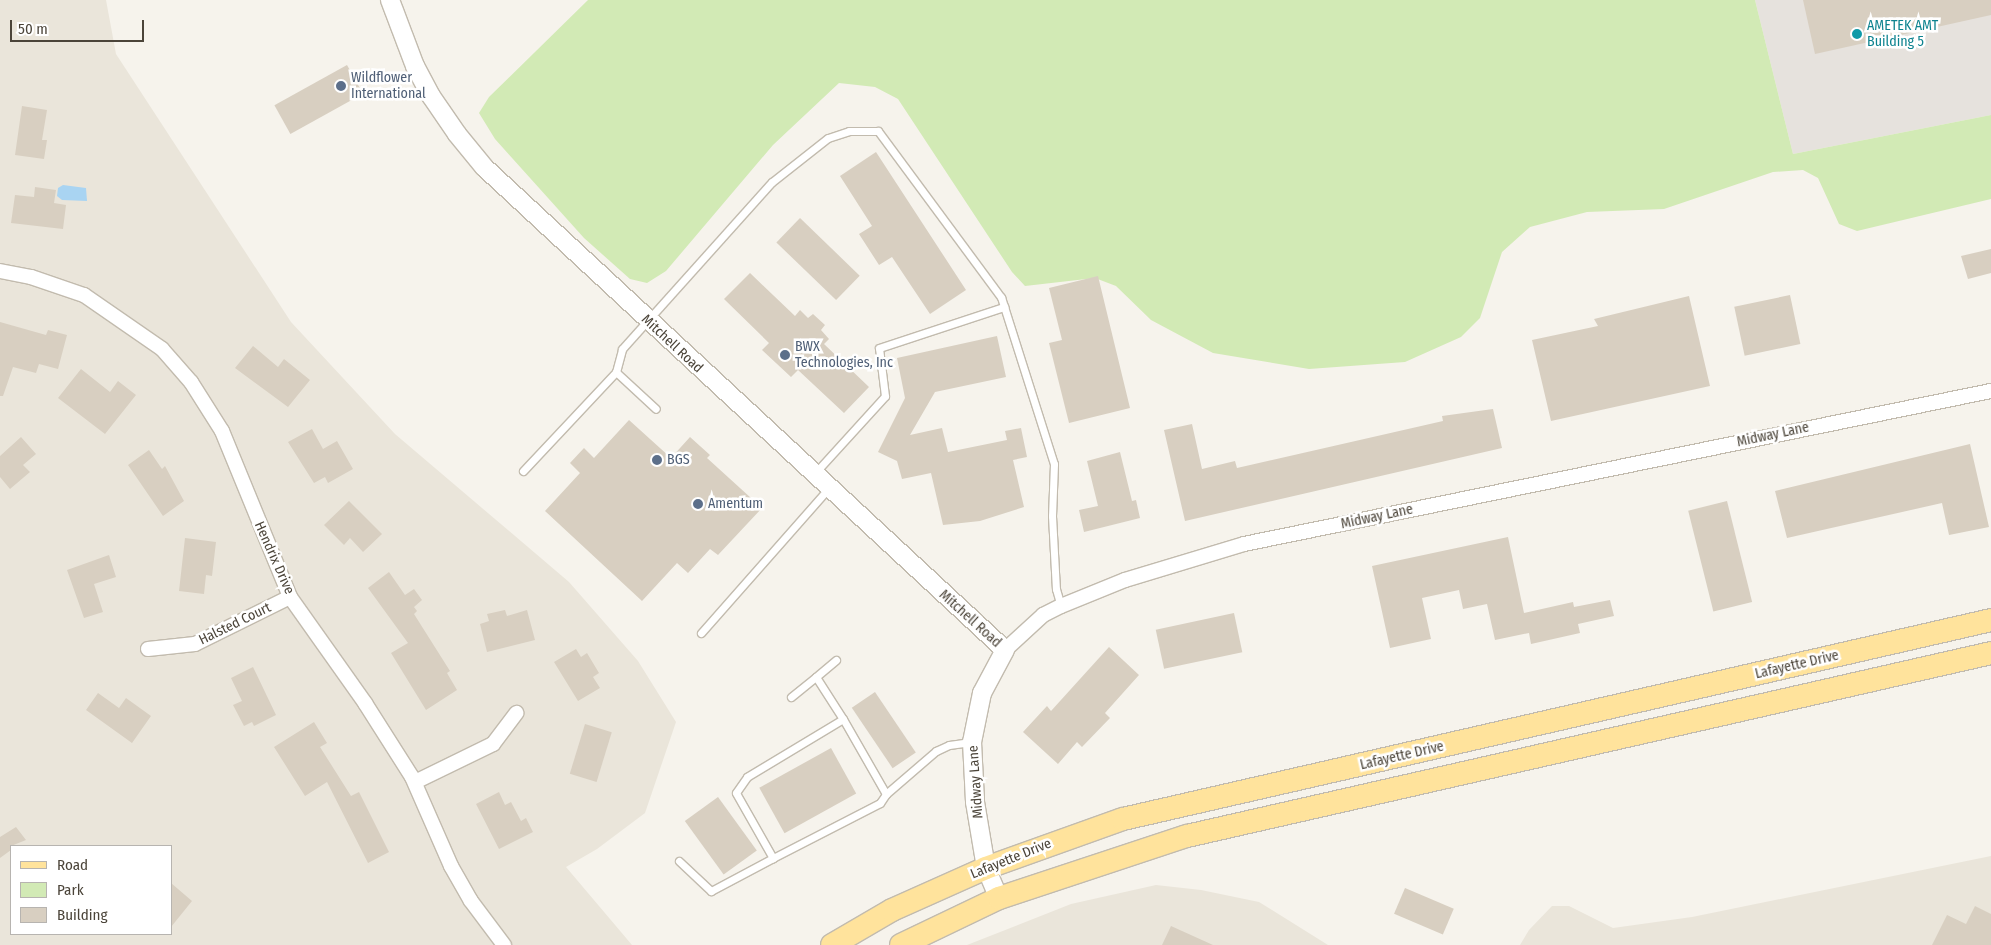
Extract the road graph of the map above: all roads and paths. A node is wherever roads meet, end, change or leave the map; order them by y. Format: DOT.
graph roads {
  1 [pos="390,0"];
  2 [pos="0,271"];
  3 [pos="1004,307"];
  4 [pos="648,322"];
  5 [pos="616,372"];
  6 [pos="1991,391"];
  7 [pos="656,409"];
  8 [pos="523,471"];
  9 [pos="813,476"];
  10 [pos="828,489"];
  11 [pos="290,598"];
  12 [pos="1061,606"];
  13 [pos="1991,620"];
  14 [pos="701,633"];
  15 [pos="148,649"];
  16 [pos="1004,650"];
  17 [pos="1991,653"];
  18 [pos="836,660"];
  19 [pos="816,677"];
  20 [pos="791,697"];
  21 [pos="1654,697"];
  22 [pos="516,713"];
  23 [pos="843,719"];
  24 [pos="1660,729"];
  25 [pos="972,742"];
  26 [pos="415,782"];
  27 [pos="886,794"];
  28 [pos="773,858"];
  29 [pos="679,861"];
  30 [pos="986,868"];
  31 [pos="998,898"];
  32 [pos="504,945"];
  33 [pos="832,945"];
  34 [pos="901,945"];
  1 -- 4 [label="street, Mitchell Road"];
  2 -- 11 [label="street, Hendrix Drive"];
  3 -- 4 [label="lane"];
  3 -- 9 [label="lane"];
  3 -- 12 [label="lane"];
  4 -- 5 [label="lane"];
  4 -- 9 [label="street, Mitchell Road"];
  5 -- 7 [label="lane"];
  5 -- 8 [label="lane"];
  6 -- 12 [label="street, Midway Lane"];
  9 -- 10 [label="street, Mitchell Road"];
  10 -- 14 [label="lane"];
  10 -- 16 [label="street, Mitchell Road"];
  11 -- 15 [label="street, Halsted Court"];
  11 -- 26 [label="street, Hendrix Drive"];
  12 -- 16 [label="street, Midway Lane"];
  13 -- 21 [label="main road, Lafayette Drive"];
  16 -- 25 [label="street, Midway Lane"];
  17 -- 24 [label="main road"];
  18 -- 19 [label="lane"];
  19 -- 20 [label="lane"];
  19 -- 23 [label="lane"];
  21 -- 24 [label="main road"];
  21 -- 30 [label="main road, Lafayette Drive"];
  22 -- 26 [label="street"];
  23 -- 27 [label="lane"];
  23 -- 28 [label="lane"];
  24 -- 31 [label="main road"];
  25 -- 27 [label="lane"];
  25 -- 30 [label="street, Midway Lane"];
  26 -- 32 [label="street, Hendrix Drive"];
  27 -- 28 [label="lane"];
  28 -- 29 [label="lane"];
  30 -- 31 [label="street, Midway Lane"];
  30 -- 33 [label="main road, Lafayette Drive"];
  31 -- 34 [label="main road"];
}
